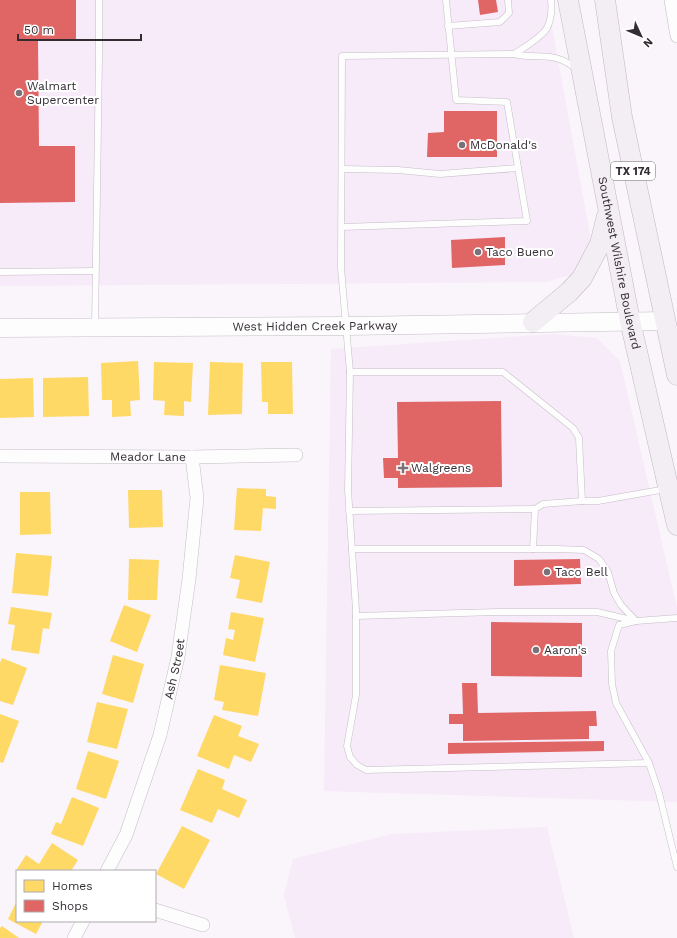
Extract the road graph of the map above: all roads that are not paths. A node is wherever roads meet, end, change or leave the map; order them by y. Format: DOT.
graph roads {
  1 [pos="99,0"];
  2 [pos="446,0"];
  3 [pos="508,0"];
  4 [pos="551,0"];
  5 [pos="568,0"];
  6 [pos="605,0"];
  7 [pos="671,0"];
  8 [pos="448,26"];
  9 [pos="677,36"];
  10 [pos="514,54"];
  11 [pos="451,55"];
  12 [pos="583,76"];
  13 [pos="518,168"];
  14 [pos="342,169"];
  15 [pos="608,210"];
  16 [pos="342,227"];
  17 [pos="95,271"];
  18 [pos="0,272"];
  19 [pos="630,321"];
  20 [pos="671,321"];
  21 [pos="533,322"];
  22 [pos="346,326"];
  23 [pos="95,327"];
  24 [pos="0,328"];
  25 [pos="350,372"];
  26 [pos="677,376"];
  27 [pos="296,455"];
  28 [pos="0,456"];
  29 [pos="192,457"];
  30 [pos="668,488"];
  31 [pos="582,501"];
  32 [pos="535,509"];
  33 [pos="349,511"];
  34 [pos="677,525"];
  35 [pos="352,549"];
  36 [pos="533,549"];
  37 [pos="356,616"];
  38 [pos="677,618"];
  39 [pos="636,621"];
  40 [pos="649,763"];
  41 [pos="677,867"];
  42 [pos="108,870"];
  43 [pos="156,910"];
  44 [pos="82,922"];
  45 [pos="203,925"];
  46 [pos="74,938"];
  1 -- 17 [label="lane"];
  2 -- 8 [label="lane"];
  3 -- 8 [label="lane"];
  4 -- 10 [label="lane"];
  5 -- 12 [label="main road, Southwest Wilshire Boulevard / TX 174"];
  6 -- 20 [label="main road, TX 174"];
  7 -- 9 [label="street"];
  8 -- 11 [label="lane"];
  10 -- 11 [label="lane"];
  10 -- 12 [label="lane"];
  11 -- 13 [label="lane"];
  11 -- 14 [label="lane"];
  12 -- 15 [label="main road, Southwest Wilshire Boulevard / TX 174"];
  13 -- 14 [label="lane"];
  13 -- 16 [label="lane"];
  14 -- 16 [label="lane"];
  15 -- 19 [label="main road, Southwest Wilshire Boulevard / TX 174"];
  15 -- 21 [label="main road"];
  16 -- 22 [label="lane"];
  17 -- 18 [label="lane"];
  17 -- 23 [label="lane"];
  19 -- 20 [label="main road, West Hidden Creek Parkway"];
  19 -- 21 [label="main road, West Hidden Creek Parkway"];
  19 -- 30 [label="main road, Southwest Wilshire Boulevard / TX 174"];
  20 -- 26 [label="main road, TX 174"];
  21 -- 22 [label="main road, West Hidden Creek Parkway"];
  22 -- 23 [label="main road, West Hidden Creek Parkway"];
  22 -- 25 [label="lane"];
  23 -- 24 [label="main road, West Hidden Creek Parkway"];
  25 -- 31 [label="lane"];
  25 -- 33 [label="lane"];
  27 -- 29 [label="street, Meador Lane"];
  28 -- 29 [label="street, Meador Lane"];
  29 -- 42 [label="street, Ash Street"];
  30 -- 31 [label="lane"];
  30 -- 34 [label="main road, Southwest Wilshire Boulevard / TX 174"];
  31 -- 32 [label="lane"];
  32 -- 33 [label="lane"];
  32 -- 36 [label="lane"];
  33 -- 35 [label="lane"];
  35 -- 36 [label="lane"];
  35 -- 37 [label="lane"];
  36 -- 39 [label="lane"];
  37 -- 39 [label="lane"];
  37 -- 40 [label="lane"];
  38 -- 39 [label="lane"];
  39 -- 40 [label="lane"];
  40 -- 41 [label="lane"];
  43 -- 45 [label="street"];
  44 -- 46 [label="street"];
}
